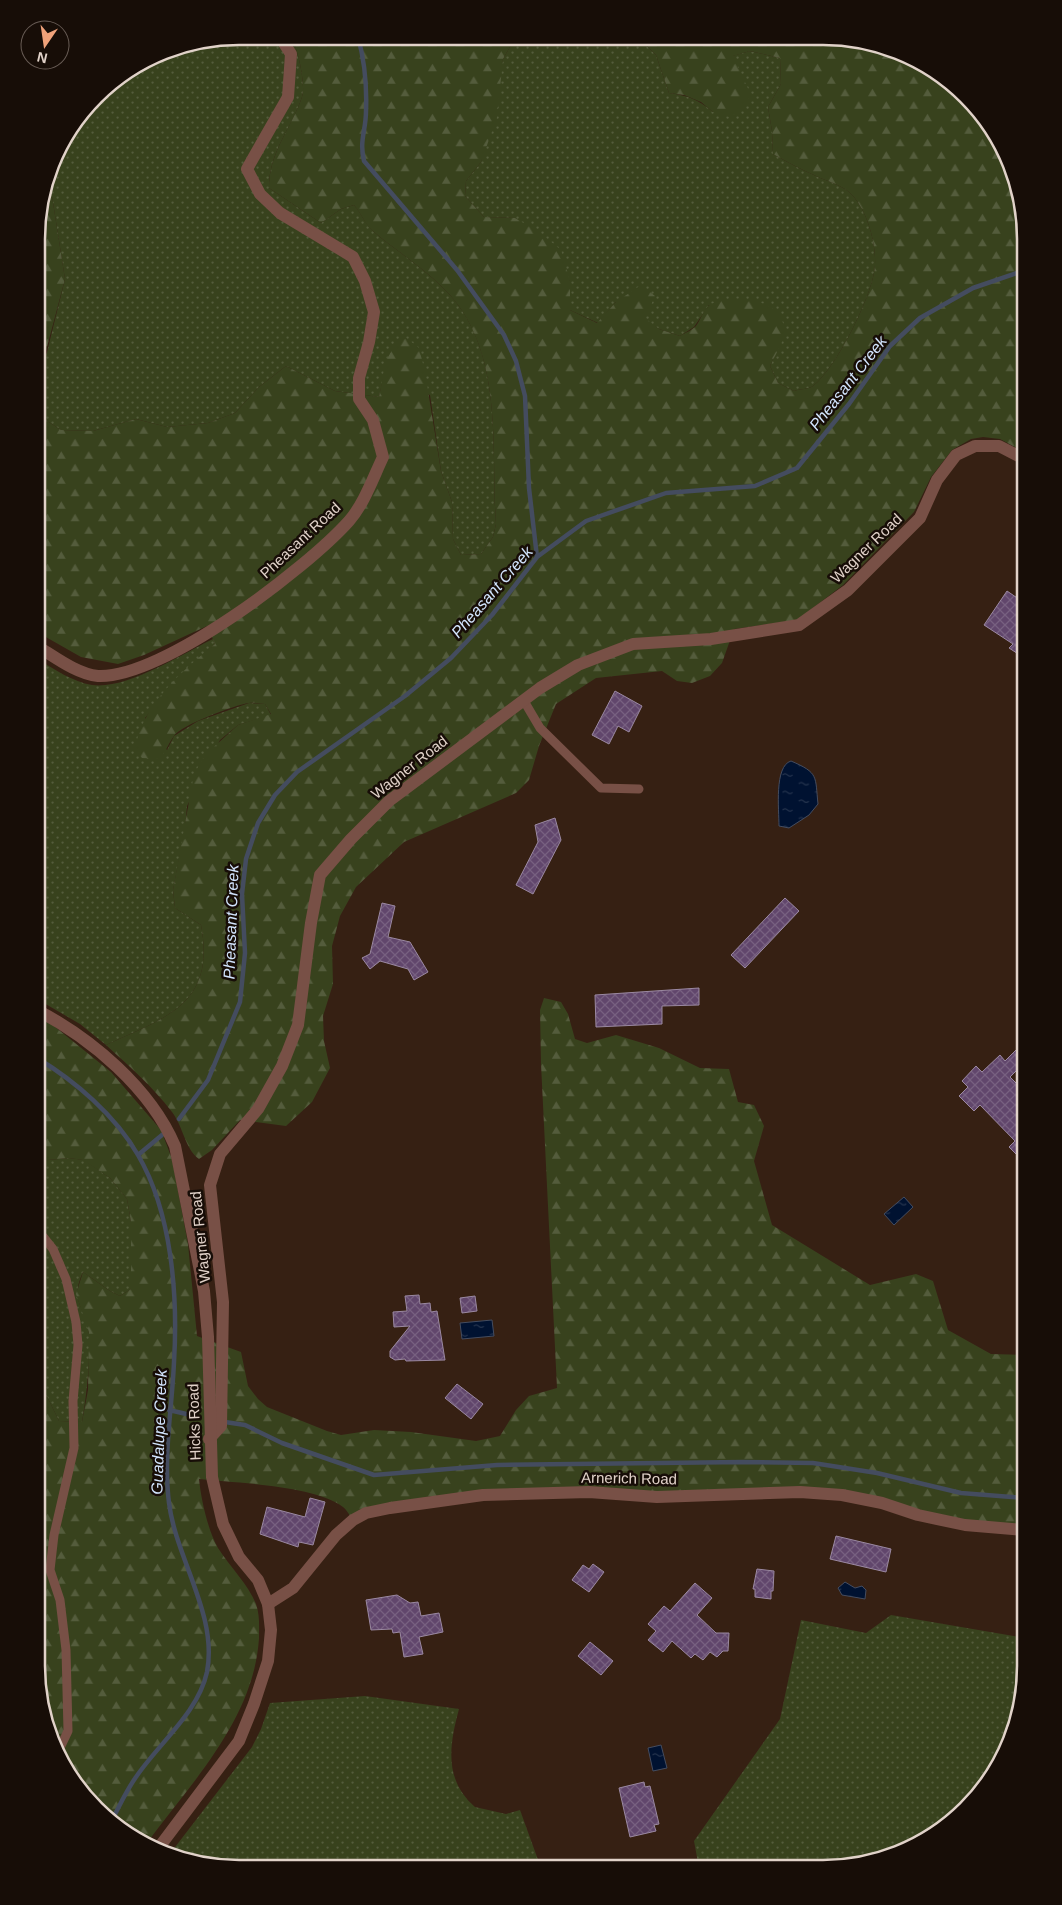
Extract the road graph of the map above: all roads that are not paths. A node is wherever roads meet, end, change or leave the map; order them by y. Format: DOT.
graph roads {
  1 [pos="286,45"];
  2 [pos="1017,455"];
  3 [pos="45,650"];
  4 [pos="524,701"];
  5 [pos="639,789"];
  6 [pos="45,1015"];
  7 [pos="45,1238"];
  8 [pos="209,1439"];
  9 [pos="1017,1529"];
  10 [pos="268,1604"];
  11 [pos="62,1744"];
  12 [pos="162,1844"];
  1 -- 3 [label="street, Pheasant Road"];
  2 -- 4 [label="street, Wagner Road"];
  4 -- 5 [label="lane"];
  4 -- 8 [label="street, Wagner Road"];
  6 -- 8 [label="street, Hicks Road"];
  7 -- 11 [label="lane"];
  8 -- 10 [label="street, Hicks Road"];
  9 -- 10 [label="street, Arnerich Road"];
  10 -- 12 [label="street, Hicks Road"];
}
